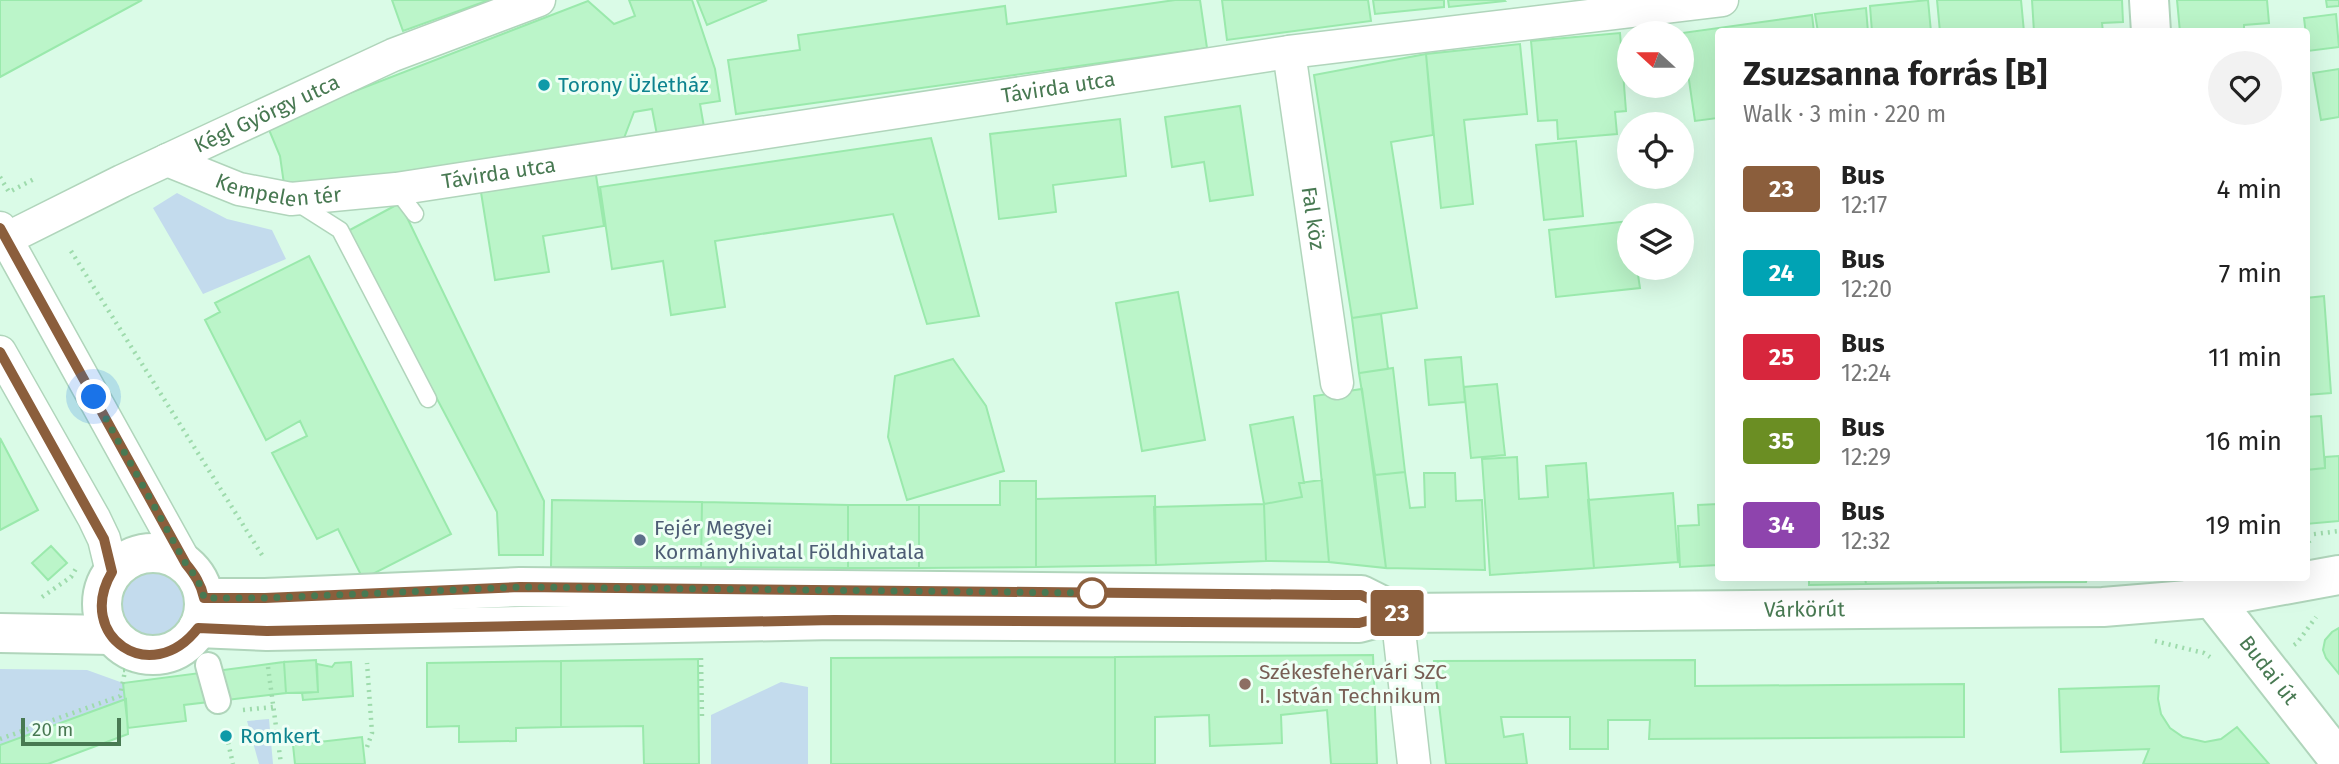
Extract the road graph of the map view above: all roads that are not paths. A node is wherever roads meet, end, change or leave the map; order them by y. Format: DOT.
graph roads {
  1 [pos="539,0"];
  2 [pos="1722,0"];
  3 [pos="2149,0"];
  4 [pos="2151,28"];
  5 [pos="1289,52"];
  6 [pos="167,160"];
  7 [pos="396,189"];
  8 [pos="291,199"];
  9 [pos="415,214"];
  10 [pos="2,237"];
  11 [pos="0,352"];
  12 [pos="1337,383"];
  13 [pos="428,399"];
  14 [pos="186,564"];
  15 [pos="2339,575"];
  16 [pos="2310,578"];
  17 [pos="2278,581"];
  18 [pos="2207,588"];
  19 [pos="108,603"];
  20 [pos="0,612"];
  21 [pos="201,613"];
  22 [pos="1397,613"];
  23 [pos="0,633"];
  24 [pos="208,665"];
  25 [pos="218,701"];
  26 [pos="2339,760"];
  27 [pos="1414,764"];
  1 -- 6 [label="street, Kégl György utca"];
  2 -- 5 [label="street, Távirda utca"];
  3 -- 4 [label="street"];
  5 -- 7 [label="street, Távirda utca"];
  5 -- 12 [label="street, Fal köz"];
  6 -- 8 [label="street, Kempelen tér"];
  6 -- 10 [label="street, Kégl György utca"];
  7 -- 8 [label="street, Kempelen tér"];
  7 -- 9 [label="lane"];
  8 -- 13 [label="lane"];
  10 -- 14 [label="street"];
  11 -- 19 [label="street"];
  14 -- 19 [label="street"];
  14 -- 21 [label="street"];
  15 -- 16 [label="street, Várkörút"];
  17 -- 18 [label="street, Várkörút"];
  18 -- 22 [label="street, Várkörút"];
  18 -- 26 [label="street, Budai út"];
  19 -- 20 [label="street"];
  19 -- 21 [label="street"];
  19 -- 23 [label="street"];
  21 -- 22 [label="street, Várkörút"];
  22 -- 27 [label="street"];
  24 -- 25 [label="street"];
}
